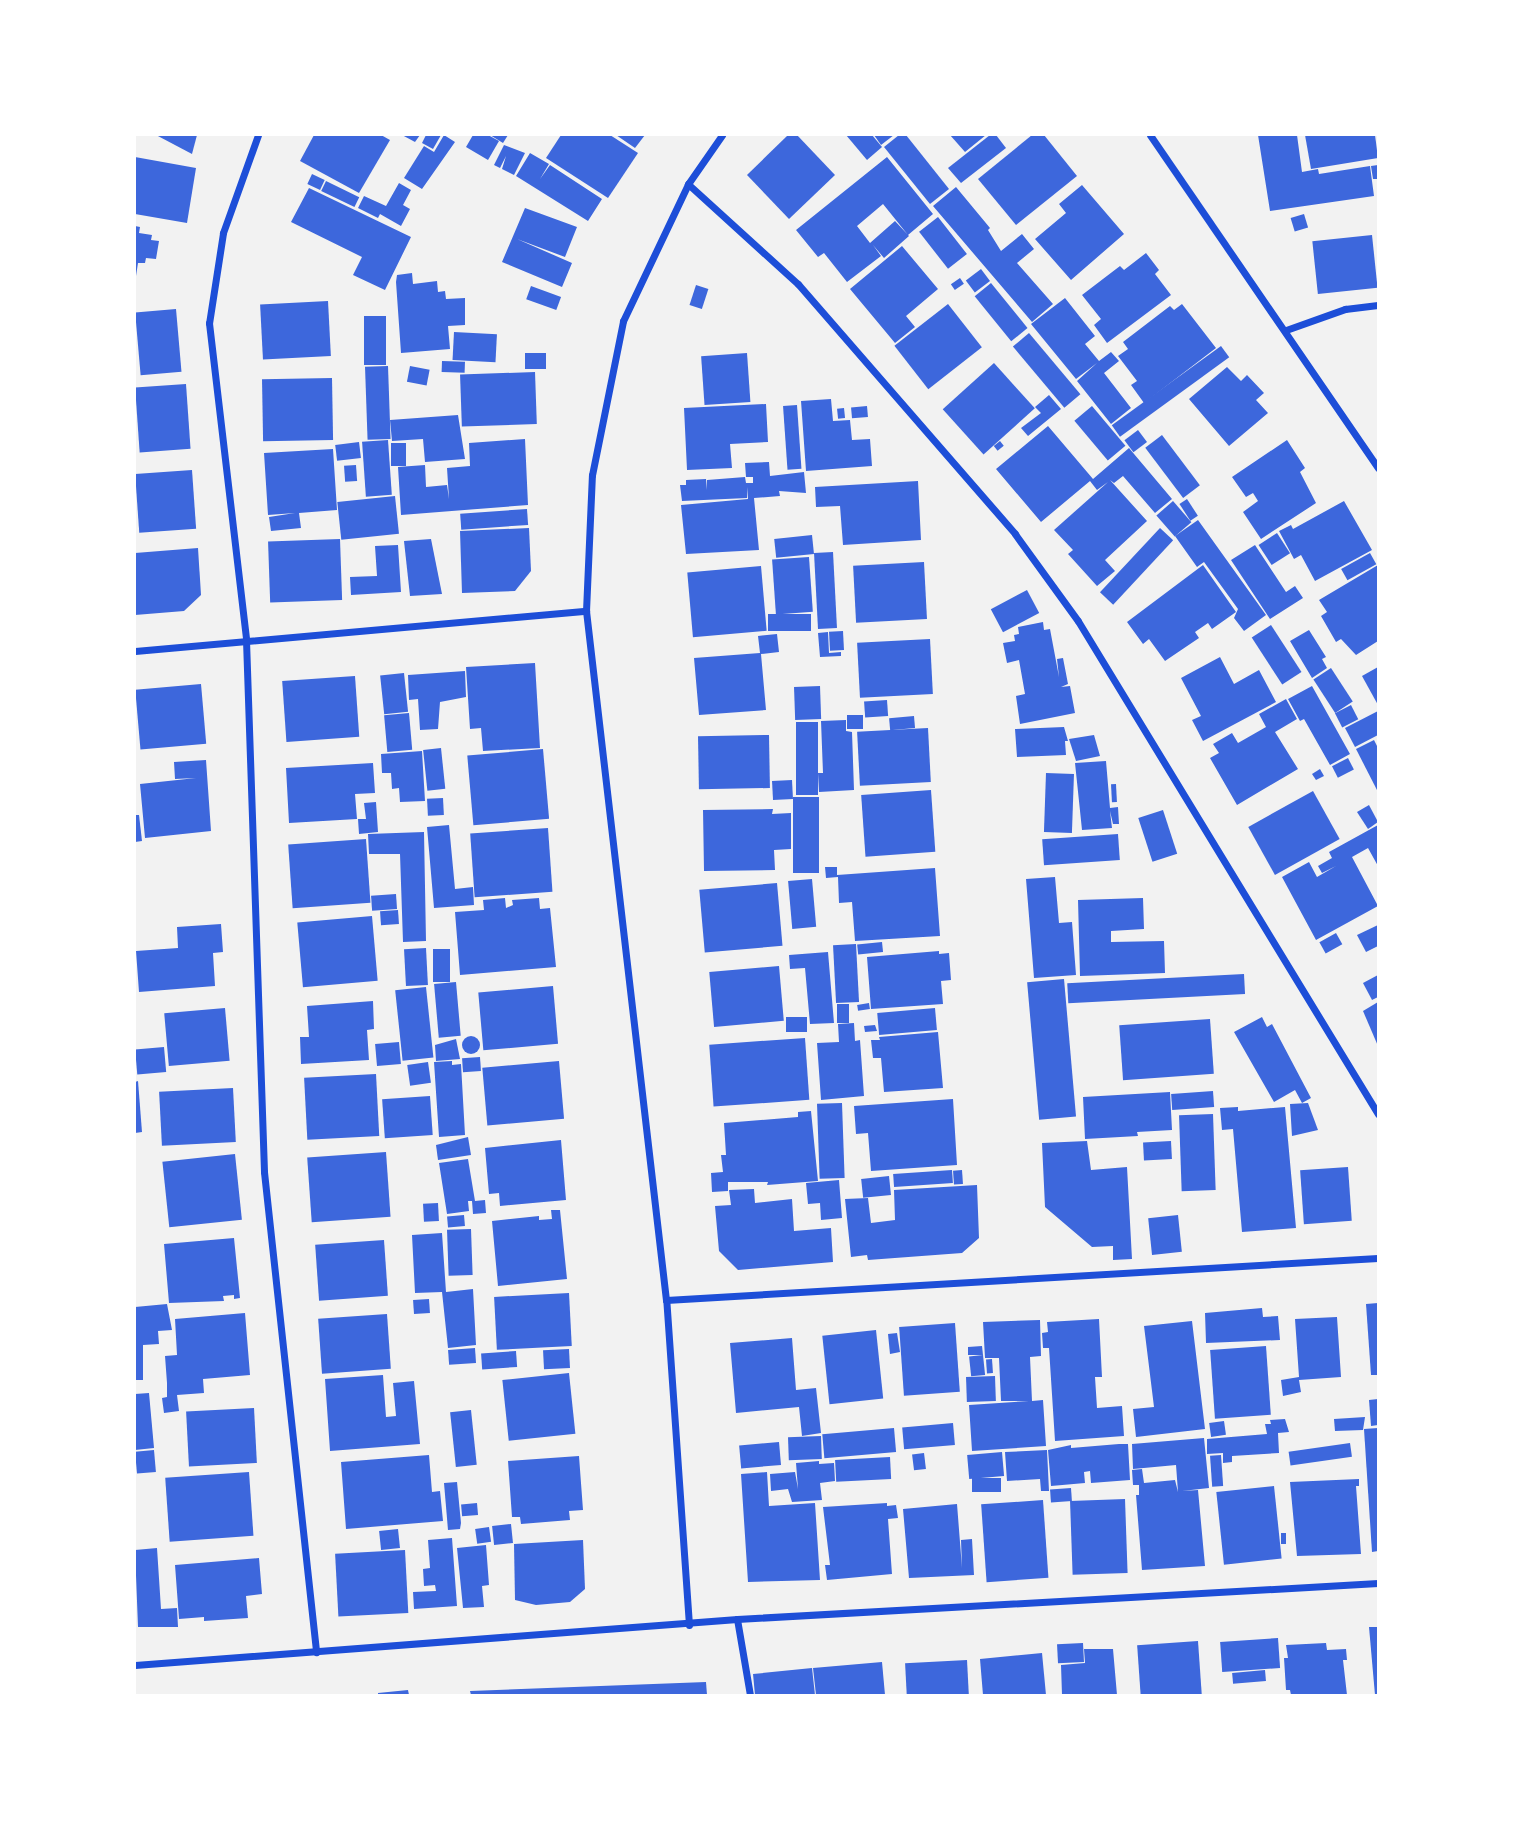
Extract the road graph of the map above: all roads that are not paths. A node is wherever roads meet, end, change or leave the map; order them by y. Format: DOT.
graph roads {
  1 [pos="258,135"];
  2 [pos="722,135"];
  3 [pos="1150,135"];
  4 [pos="688,184"];
  5 [pos="1378,305"];
  6 [pos="1286,330"];
  7 [pos="1378,468"];
  8 [pos="586,611"];
  9 [pos="246,640"];
  10 [pos="135,651"];
  11 [pos="1378,1114"];
  12 [pos="1378,1258"];
  13 [pos="666,1300"];
  14 [pos="1378,1583"];
  15 [pos="737,1619"];
  16 [pos="689,1625"];
  17 [pos="316,1652"];
  18 [pos="135,1665"];
  19 [pos="750,1695"];
  1 -- 9 [label="street"];
  2 -- 4 [label="street"];
  3 -- 6 [label="street"];
  4 -- 8 [label="street"];
  4 -- 11 [label="street"];
  5 -- 6 [label="street"];
  6 -- 7 [label="street"];
  8 -- 9 [label="street"];
  8 -- 13 [label="street"];
  9 -- 10 [label="street"];
  9 -- 17 [label="street"];
  12 -- 13 [label="street"];
  13 -- 16 [label="street"];
  14 -- 15 [label="street"];
  15 -- 16 [label="street"];
  15 -- 19 [label="street"];
  16 -- 17 [label="street"];
  17 -- 18 [label="street"];
}
